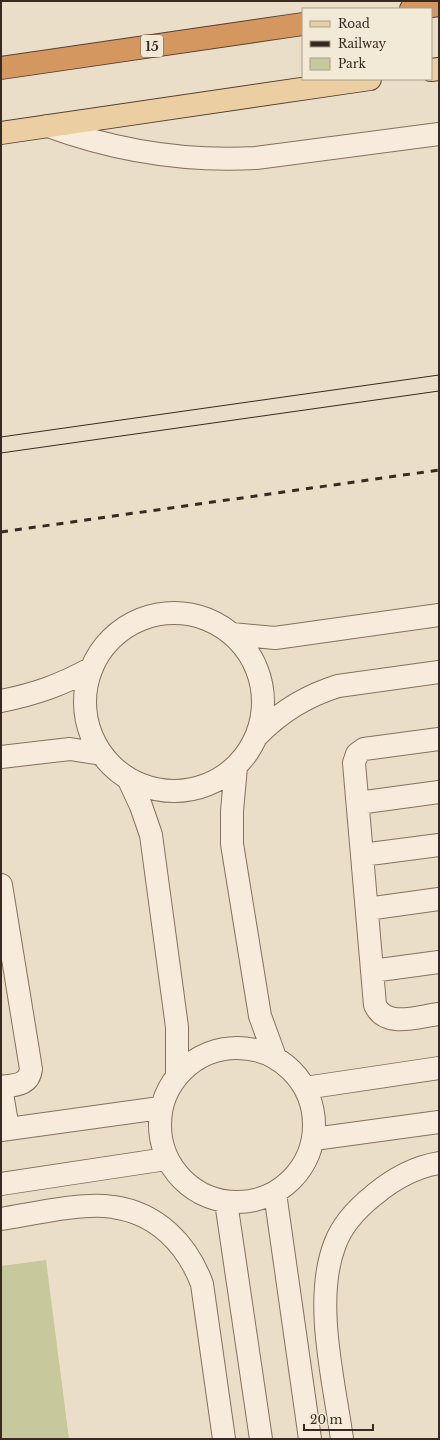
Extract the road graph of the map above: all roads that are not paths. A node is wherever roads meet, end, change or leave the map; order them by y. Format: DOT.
graph roads {
  1 [pos="439,5"];
  2 [pos="418,8"];
  3 [pos="302,24"];
  4 [pos="1,68"];
  5 [pos="363,80"];
  6 [pos="48,126"];
  7 [pos="1,133"];
  8 [pos="439,134"];
  9 [pos="439,615"];
  10 [pos="232,634"];
  11 [pos="92,668"];
  12 [pos="439,672"];
  13 [pos="1,701"];
  14 [pos="258,735"];
  15 [pos="439,739"];
  16 [pos="102,754"];
  17 [pos="1,757"];
  18 [pos="236,767"];
  19 [pos="128,778"];
  20 [pos="439,792"];
  21 [pos="358,803"];
  22 [pos="439,845"];
  23 [pos="362,855"];
  24 [pos="1,885"];
  25 [pos="439,899"];
  26 [pos="367,909"];
  27 [pos="439,962"];
  28 [pos="372,971"];
  29 [pos="439,1014"];
  30 [pos="276,1057"];
  31 [pos="439,1068"];
  32 [pos="177,1074"];
  33 [pos="1,1087"];
  34 [pos="305,1088"];
  35 [pos="160,1108"];
  36 [pos="439,1122"];
  37 [pos="5,1130"];
  38 [pos="314,1139"];
  39 [pos="166,1159"];
  40 [pos="439,1163"];
  41 [pos="1,1184"];
  42 [pos="276,1192"];
  43 [pos="226,1202"];
  44 [pos="1,1219"];
  45 [pos="224,1439"];
  46 [pos="261,1439"];
  47 [pos="310,1439"];
  48 [pos="342,1439"];
  1 -- 2 [label="highway"];
  3 -- 4 [label="highway, 15"];
  5 -- 6 [label="main road"];
  6 -- 7 [label="main road"];
  6 -- 8 [label="street"];
  9 -- 10 [label="street"];
  10 -- 11 [label="street"];
  10 -- 14 [label="street"];
  11 -- 13 [label="street"];
  11 -- 16 [label="street"];
  12 -- 14 [label="street"];
  14 -- 18 [label="street"];
  15 -- 21 [label="street"];
  16 -- 17 [label="street"];
  16 -- 19 [label="street"];
  18 -- 19 [label="street"];
  18 -- 30 [label="street"];
  19 -- 32 [label="street"];
  20 -- 21 [label="street"];
  21 -- 23 [label="street"];
  22 -- 23 [label="street"];
  23 -- 26 [label="street"];
  24 -- 33 [label="street"];
  25 -- 26 [label="street"];
  26 -- 28 [label="street"];
  27 -- 28 [label="street"];
  28 -- 29 [label="street"];
  30 -- 32 [label="street"];
  30 -- 34 [label="street"];
  31 -- 34 [label="street"];
  32 -- 35 [label="street"];
  33 -- 37 [label="street"];
  34 -- 38 [label="street"];
  35 -- 37 [label="street"];
  35 -- 39 [label="street"];
  36 -- 38 [label="street"];
  38 -- 42 [label="street"];
  39 -- 41 [label="street"];
  39 -- 43 [label="street"];
  40 -- 48 [label="street"];
  42 -- 43 [label="street"];
  42 -- 47 [label="street"];
  43 -- 46 [label="street"];
  44 -- 45 [label="street"];
}
